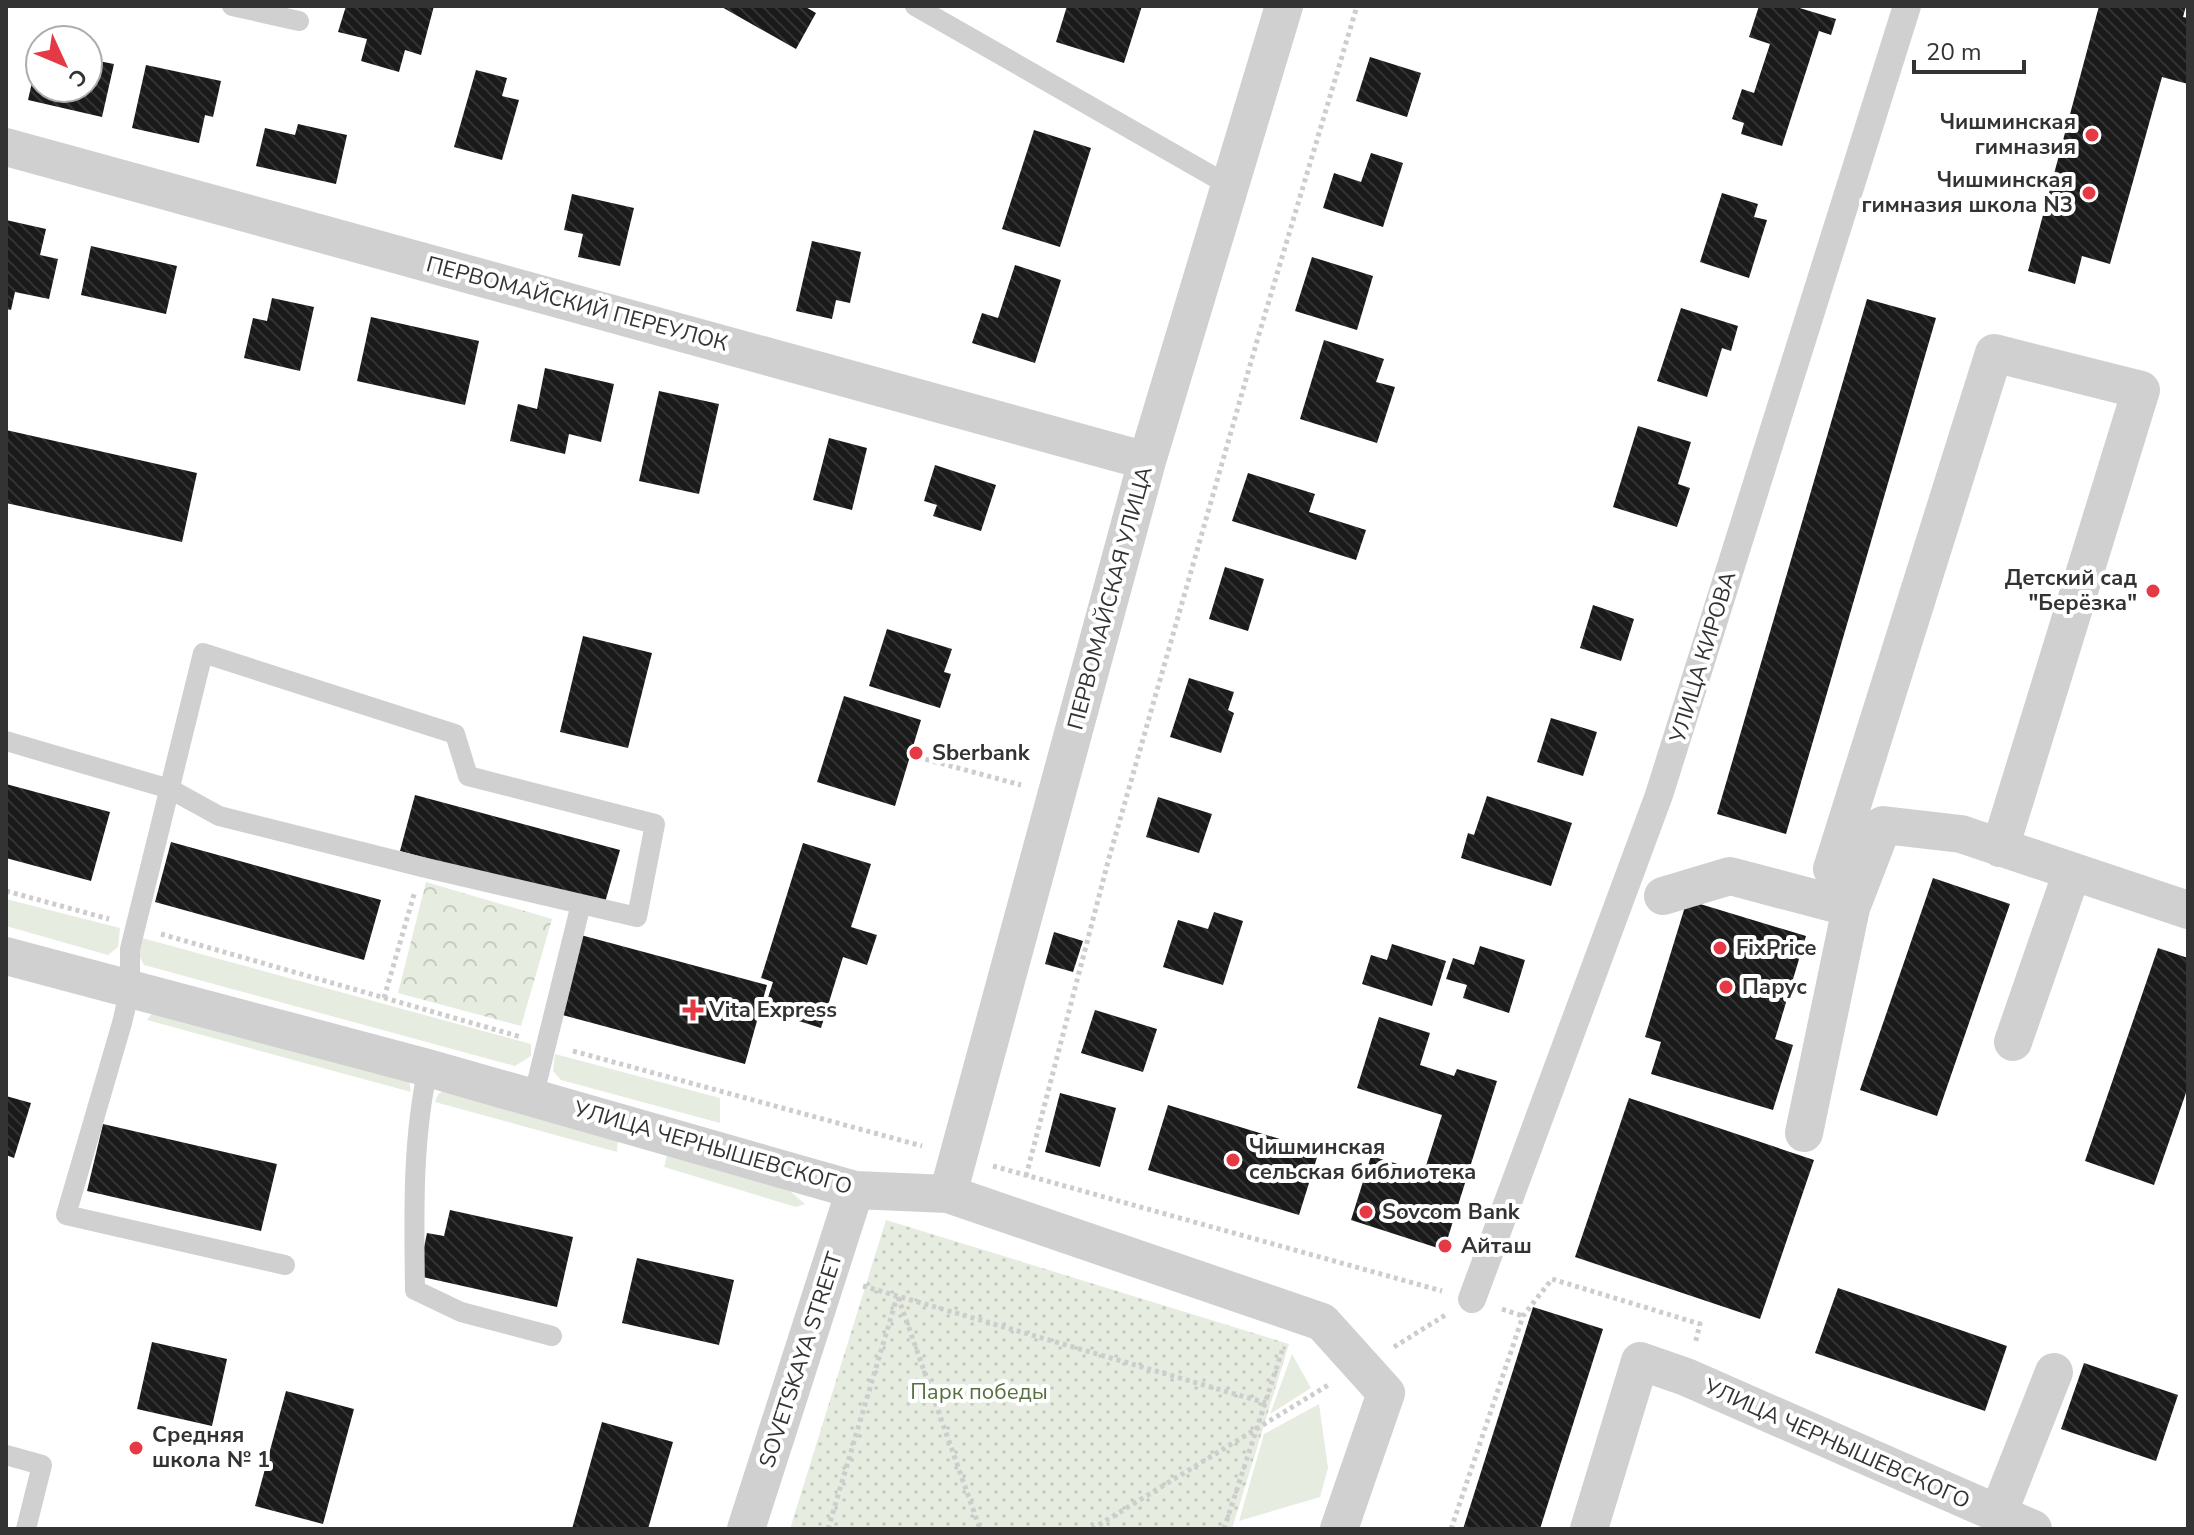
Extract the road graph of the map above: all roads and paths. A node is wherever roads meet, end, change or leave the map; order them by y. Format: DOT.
graph roads {
  1 [pos="232,6"];
  2 [pos="915,6"];
  3 [pos="1284,6"];
  4 [pos="1357,6"];
  5 [pos="1907,6"];
  6 [pos="299,21"];
  7 [pos="6,147"];
  8 [pos="1230,186"];
  9 [pos="1147,461"];
  10 [pos="6,741"];
  11 [pos="910,755"];
  12 [pos="170,789"];
  13 [pos="1057,794"];
  14 [pos="2000,848"];
  15 [pos="422,867"];
  16 [pos="2072,872"];
  17 [pos="6,891"];
  18 [pos="1857,892"];
  19 [pos="1663,896"];
  20 [pos="581,904"];
  21 [pos="2188,910"];
  22 [pos="135,926"];
  23 [pos="6,956"];
  24 [pos="130,989"];
  25 [pos="384,998"];
  26 [pos="2013,1042"];
  27 [pos="546,1044"];
  28 [pos="428,1068"];
  29 [pos="533,1098"];
  30 [pos="1804,1133"];
  31 [pos="959,1156"];
  32 [pos="1026,1176"];
  33 [pos="855,1190"];
  34 [pos="948,1194"];
  35 [pos="285,1265"];
  36 [pos="828,1276"];
  37 [pos="897,1296"];
  38 [pos="1472,1299"];
  39 [pos="1295,1313"];
  40 [pos="1523,1316"];
  41 [pos="552,1336"];
  42 [pos="2054,1372"];
  43 [pos="1686,1377"];
  44 [pos="1374,1380"];
  45 [pos="1266,1403"];
  46 [pos="1257,1428"];
  47 [pos="6,1455"];
  48 [pos="1998,1514"];
  49 [pos="26,1529"];
  50 [pos="746,1529"];
  51 [pos="828,1529"];
  52 [pos="980,1529"];
  53 [pos="1092,1529"];
  54 [pos="1224,1529"];
  55 [pos="1339,1529"];
  56 [pos="1451,1529"];
  57 [pos="1589,1529"];
  58 [pos="2033,1529"];
  1 -- 6 [label="lane"];
  2 -- 8 [label="lane"];
  3 -- 8 [label="street, ПЕРВОМАЙСКАЯ УЛИЦА"];
  4 -- 32 [label="path"];
  5 -- 38 [label="street, УЛИЦА КИРОВА"];
  7 -- 9 [label="street, ПЕРВОМАЙСКИЙ ПЕРЕУЛОК"];
  8 -- 9 [label="street, ПЕРВОМАЙСКАЯ УЛИЦА"];
  9 -- 13 [label="street, ПЕРВОМАЙСКАЯ УЛИЦА"];
  10 -- 12 [label="lane"];
  11 -- 13 [label="path"];
  12 -- 15 [label="lane"];
  12 -- 20 [label="lane"];
  12 -- 22 [label="lane"];
  13 -- 31 [label="street, ПЕРВОМАЙСКАЯ УЛИЦА"];
  14 -- 16 [label="street"];
  14 -- 18 [label="street"];
  14 -- 18 [label="street"];
  15 -- 20 [label="lane"];
  15 -- 25 [label="path"];
  16 -- 21 [label="street"];
  16 -- 26 [label="street"];
  17 -- 22 [label="path"];
  18 -- 19 [label="street"];
  18 -- 30 [label="street"];
  20 -- 27 [label="lane"];
  22 -- 24 [label="lane"];
  22 -- 25 [label="path"];
  23 -- 24 [label="street, УЛИЦА ЧЕРНЫШЕВСКОГО"];
  24 -- 28 [label="street, УЛИЦА ЧЕРНЫШЕВСКОГО"];
  24 -- 35 [label="lane"];
  25 -- 27 [label="path"];
  27 -- 29 [label="lane"];
  27 -- 31 [label="path"];
  28 -- 29 [label="street, УЛИЦА ЧЕРНЫШЕВСКОГО"];
  28 -- 41 [label="lane"];
  29 -- 33 [label="street, УЛИЦА ЧЕРНЫШЕВСКОГО"];
  31 -- 32 [label="path"];
  31 -- 34 [label="street, ПЕРВОМАЙСКАЯ УЛИЦА"];
  32 -- 38 [label="path"];
  33 -- 34 [label="street, УЛИЦА ЧЕРНЫШЕВСКОГО"];
  33 -- 36 [label="street, SOVETSKAYA STREET"];
  34 -- 39 [label="street, УЛИЦА ЧЕРНЫШЕВСКОГО"];
  36 -- 37 [label="path"];
  36 -- 50 [label="street, SOVETSKAYA STREET"];
  37 -- 45 [label="path"];
  37 -- 51 [label="path"];
  37 -- 52 [label="path"];
  38 -- 40 [label="path"];
  38 -- 44 [label="path"];
  39 -- 44 [label="street, УЛИЦА ЧЕРНЫШЕВСКОГО"];
  39 -- 45 [label="path"];
  40 -- 43 [label="path"];
  40 -- 56 [label="path"];
  42 -- 48 [label="street"];
  43 -- 48 [label="street, УЛИЦА ЧЕРНЫШЕВСКОГО"];
  43 -- 57 [label="street, УЛИЦА ЧЕРНЫШЕВСКОГО"];
  44 -- 46 [label="path"];
  44 -- 55 [label="street"];
  45 -- 46 [label="path"];
  46 -- 53 [label="path"];
  46 -- 54 [label="path"];
  47 -- 49 [label="lane"];
  48 -- 58 [label="street, УЛИЦА ЧЕРНЫШЕВСКОГО"];
}
